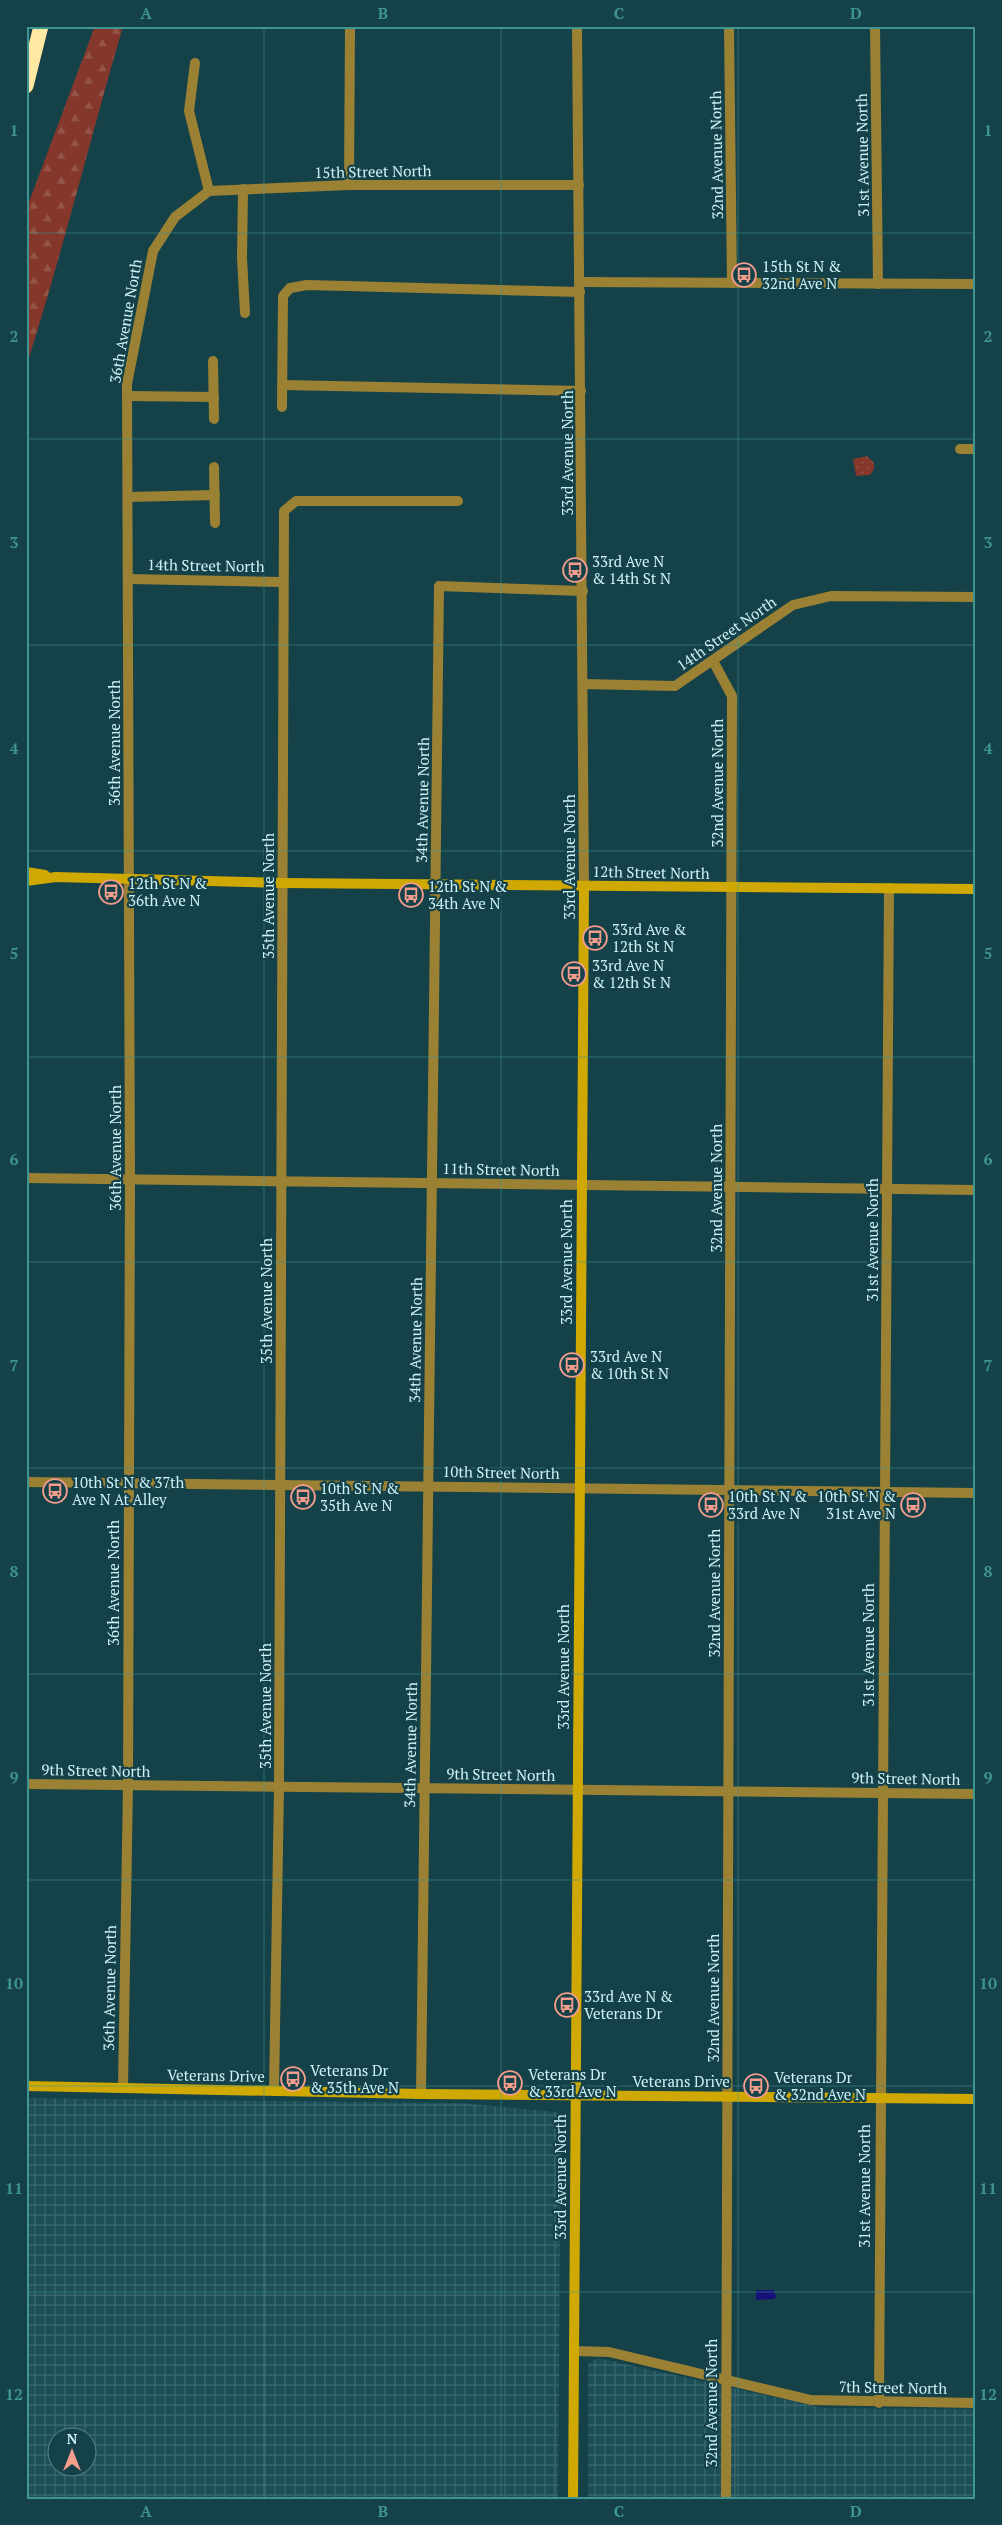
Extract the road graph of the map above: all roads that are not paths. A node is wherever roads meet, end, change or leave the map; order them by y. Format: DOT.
graph roads {
  1 [pos="41,26"];
  2 [pos="350,26"];
  3 [pos="577,26"];
  4 [pos="729,26"];
  5 [pos="876,26"];
  6 [pos="195,63"];
  7 [pos="26,86"];
  8 [pos="349,184"];
  9 [pos="580,185"];
  10 [pos="243,189"];
  11 [pos="208,190"];
  12 [pos="732,283"];
  13 [pos="878,284"];
  14 [pos="976,284"];
  15 [pos="580,287"];
  16 [pos="245,313"];
  17 [pos="213,361"];
  18 [pos="282,385"];
  19 [pos="581,390"];
  20 [pos="127,396"];
  21 [pos="214,397"];
  22 [pos="282,407"];
  23 [pos="214,419"];
  24 [pos="976,449"];
  25 [pos="960,450"];
  26 [pos="214,466"];
  27 [pos="215,495"];
  28 [pos="128,497"];
  29 [pos="458,501"];
  30 [pos="215,523"];
  31 [pos="129,579"];
  32 [pos="283,582"];
  33 [pos="583,591"];
  34 [pos="976,597"];
  35 [pos="713,661"];
  36 [pos="584,684"];
  37 [pos="26,872"];
  38 [pos="56,878"];
  39 [pos="130,879"];
  40 [pos="26,881"];
  41 [pos="283,883"];
  42 [pos="436,884"];
  43 [pos="584,886"];
  44 [pos="731,888"];
  45 [pos="889,888"];
  46 [pos="976,889"];
  47 [pos="26,1178"];
  48 [pos="130,1179"];
  49 [pos="282,1181"];
  50 [pos="432,1183"];
  51 [pos="582,1185"];
  52 [pos="731,1187"];
  53 [pos="887,1189"];
  54 [pos="976,1190"];
  55 [pos="26,1482"];
  56 [pos="129,1484"];
  57 [pos="280,1485"];
  58 [pos="428,1487"];
  59 [pos="580,1488"];
  60 [pos="730,1490"];
  61 [pos="884,1492"];
  62 [pos="976,1493"];
  63 [pos="26,1784"];
  64 [pos="128,1785"];
  65 [pos="279,1787"];
  66 [pos="425,1788"];
  67 [pos="578,1790"];
  68 [pos="728,1791"];
  69 [pos="882,1793"];
  70 [pos="976,1794"];
  71 [pos="26,2086"];
  72 [pos="123,2088"];
  73 [pos="274,2091"];
  74 [pos="421,2094"];
  75 [pos="576,2096"];
  76 [pos="728,2097"];
  77 [pos="880,2098"];
  78 [pos="976,2099"];
  79 [pos="574,2350"];
  80 [pos="726,2379"];
  81 [pos="879,2403"];
  82 [pos="976,2403"];
  83 [pos="573,2499"];
  84 [pos="726,2499"];
  1 -- 7 [label="highway"];
  2 -- 8 [label="street"];
  3 -- 9 [label="street, 33rd Avenue North"];
  4 -- 12 [label="street, 32nd Avenue North"];
  5 -- 13 [label="street, 31st Avenue North"];
  6 -- 11 [label="street"];
  8 -- 9 [label="street, 15th Street North"];
  8 -- 10 [label="street, 15th Street North"];
  9 -- 15 [label="street, 33rd Avenue North"];
  10 -- 11 [label="street, 15th Street North"];
  10 -- 16 [label="street"];
  11 -- 20 [label="street, 36th Avenue North"];
  12 -- 13 [label="street"];
  12 -- 15 [label="street"];
  13 -- 14 [label="street"];
  15 -- 18 [label="street"];
  15 -- 19 [label="street, 33rd Avenue North"];
  17 -- 21 [label="street"];
  18 -- 19 [label="street"];
  18 -- 22 [label="street"];
  19 -- 33 [label="street, 33rd Avenue North"];
  20 -- 21 [label="street"];
  20 -- 28 [label="street, 36th Avenue North"];
  21 -- 23 [label="street"];
  24 -- 25 [label="street"];
  26 -- 27 [label="street"];
  27 -- 28 [label="street"];
  27 -- 30 [label="street"];
  28 -- 31 [label="street, 36th Avenue North"];
  29 -- 32 [label="street, 35th Avenue North"];
  31 -- 32 [label="street, 14th Street North"];
  31 -- 39 [label="street, 36th Avenue North"];
  32 -- 41 [label="street, 35th Avenue North"];
  33 -- 36 [label="street, 33rd Avenue North"];
  33 -- 42 [label="street, 34th Avenue North"];
  34 -- 35 [label="street, 14th Street North"];
  35 -- 36 [label="street, 14th Street North"];
  35 -- 44 [label="street, 32nd Avenue North"];
  36 -- 43 [label="street, 33rd Avenue North"];
  37 -- 38 [label="street, 12th Street North"];
  38 -- 39 [label="street, 12th Street North"];
  38 -- 40 [label="street, 12th Street North"];
  39 -- 41 [label="street, 12th Street North"];
  39 -- 48 [label="street, 36th Avenue North"];
  41 -- 42 [label="street, 12th Street North"];
  41 -- 49 [label="street, 35th Avenue North"];
  42 -- 43 [label="street, 12th Street North"];
  42 -- 50 [label="street, 34th Avenue North"];
  43 -- 44 [label="street, 12th Street North"];
  43 -- 51 [label="street, 33rd Avenue North"];
  44 -- 45 [label="street, 12th Street North"];
  44 -- 52 [label="street, 32nd Avenue North"];
  45 -- 46 [label="street, 12th Street North"];
  45 -- 53 [label="street, 31st Avenue North"];
  47 -- 48 [label="street, 11th Street North"];
  48 -- 49 [label="street, 11th Street North"];
  48 -- 56 [label="street, 36th Avenue North"];
  49 -- 50 [label="street, 11th Street North"];
  49 -- 57 [label="street, 35th Avenue North"];
  50 -- 51 [label="street, 11th Street North"];
  50 -- 58 [label="street, 34th Avenue North"];
  51 -- 52 [label="street, 11th Street North"];
  51 -- 59 [label="street, 33rd Avenue North"];
  52 -- 53 [label="street, 11th Street North"];
  52 -- 60 [label="street, 32nd Avenue North"];
  53 -- 54 [label="street, 11th Street North"];
  53 -- 61 [label="street, 31st Avenue North"];
  55 -- 56 [label="street, 10th Street North"];
  56 -- 57 [label="street, 10th Street North"];
  56 -- 64 [label="street, 36th Avenue North"];
  57 -- 58 [label="street, 10th Street North"];
  57 -- 65 [label="street, 35th Avenue North"];
  58 -- 59 [label="street, 10th Street North"];
  58 -- 66 [label="street, 34th Avenue North"];
  59 -- 60 [label="street, 10th Street North"];
  59 -- 67 [label="street, 33rd Avenue North"];
  60 -- 61 [label="street, 10th Street North"];
  60 -- 68 [label="street, 32nd Avenue North"];
  61 -- 62 [label="street, 10th Street North"];
  61 -- 69 [label="street, 31st Avenue North"];
  63 -- 64 [label="street, 9th Street North"];
  64 -- 65 [label="street, 9th Street North"];
  64 -- 72 [label="street, 36th Avenue North"];
  65 -- 66 [label="street, 9th Street North"];
  65 -- 73 [label="street, 35th Avenue North"];
  66 -- 67 [label="street, 9th Street North"];
  66 -- 74 [label="street, 34th Avenue North"];
  67 -- 68 [label="street, 9th Street North"];
  67 -- 75 [label="street, 33rd Avenue North"];
  68 -- 69 [label="street, 9th Street North"];
  68 -- 76 [label="street, 32nd Avenue North"];
  69 -- 70 [label="street, 9th Street North"];
  69 -- 77 [label="street, 31st Avenue North"];
  71 -- 72 [label="street, Veterans Drive"];
  72 -- 73 [label="street, Veterans Drive"];
  73 -- 74 [label="street, Veterans Drive"];
  74 -- 75 [label="street, Veterans Drive"];
  75 -- 76 [label="street, Veterans Drive"];
  75 -- 79 [label="street, 33rd Avenue North"];
  76 -- 77 [label="street, Veterans Drive"];
  76 -- 80 [label="street, 32nd Avenue North"];
  77 -- 78 [label="street, Veterans Drive"];
  77 -- 81 [label="street, 31st Avenue North"];
  79 -- 80 [label="street, 7th Street North"];
  79 -- 83 [label="street, 33rd Avenue North"];
  80 -- 81 [label="street, 7th Street North"];
  80 -- 84 [label="street, 32nd Avenue North"];
  81 -- 82 [label="street, 7th Street North"];
}
